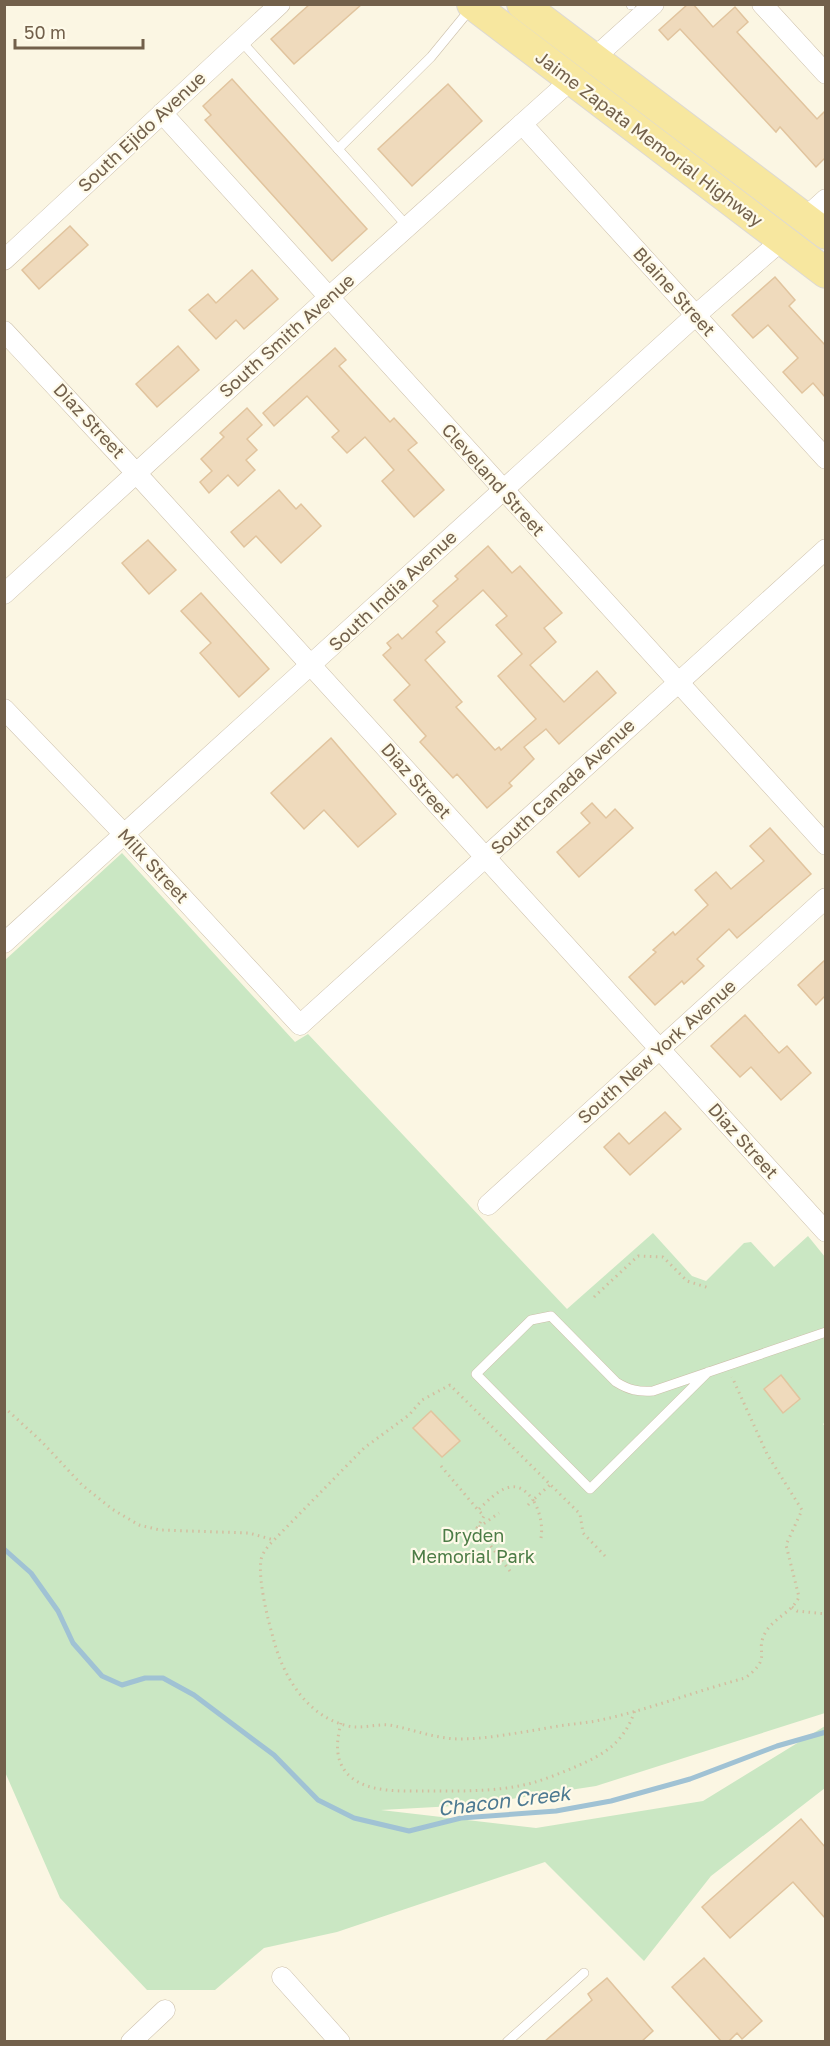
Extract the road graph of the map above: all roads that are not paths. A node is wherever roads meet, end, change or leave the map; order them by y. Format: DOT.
graph roads {
  1 [pos="280,4"];
  2 [pos="762,4"];
  3 [pos="473,5"];
  4 [pos="637,7"];
  5 [pos="535,12"];
  6 [pos="241,41"];
  7 [pos="594,59"];
  8 [pos="825,74"];
  9 [pos="571,80"];
  10 [pos="162,113"];
  11 [pos="522,124"];
  12 [pos="338,149"];
  13 [pos="818,217"];
  14 [pos="408,227"];
  15 [pos="782,240"];
  16 [pos="825,253"];
  17 [pos="4,260"];
  18 [pos="825,273"];
  19 [pos="328,298"];
  20 [pos="696,315"];
  21 [pos="4,331"];
  22 [pos="825,459"];
  23 [pos="137,474"];
  24 [pos="503,490"];
  25 [pos="825,549"];
  26 [pos="4,594"];
  27 [pos="312,666"];
  28 [pos="677,682"];
  29 [pos="4,709"];
  30 [pos="124,834"];
  31 [pos="825,845"];
  32 [pos="486,858"];
  33 [pos="825,898"];
  34 [pos="4,943"];
  35 [pos="300,1025"];
  36 [pos="660,1050"];
  37 [pos="488,1205"];
  38 [pos="825,1232"];
  39 [pos="825,1332"];
  40 [pos="708,1372"];
  41 [pos="584,1973"];
  42 [pos="282,1977"];
  43 [pos="165,2010"];
  44 [pos="131,2042"];
  45 [pos="340,2042"];
  46 [pos="507,2042"];
  1 -- 6 [label="street, South Ejido Avenue"];
  2 -- 8 [label="street"];
  3 -- 9 [label="main road, Jaime Zapata Memorial Highway"];
  3 -- 12 [label="lane"];
  4 -- 7 [label="street"];
  5 -- 7 [label="main road, Jaime Zapata Memorial Highway"];
  6 -- 10 [label="street, South Ejido Avenue"];
  6 -- 12 [label="lane"];
  7 -- 13 [label="main road, Jaime Zapata Memorial Highway"];
  9 -- 11 [label="street, South Smith Avenue"];
  9 -- 13 [label="main road"];
  9 -- 15 [label="main road, Jaime Zapata Memorial Highway"];
  10 -- 17 [label="street, South Ejido Avenue"];
  10 -- 19 [label="street, Cleveland Street"];
  11 -- 14 [label="street, South Smith Avenue"];
  11 -- 20 [label="street, Blaine Street"];
  12 -- 14 [label="lane"];
  14 -- 19 [label="street, South Smith Avenue"];
  15 -- 16 [label="main road"];
  15 -- 18 [label="main road, Jaime Zapata Memorial Highway"];
  15 -- 20 [label="street, South India Avenue"];
  19 -- 23 [label="street, South Smith Avenue"];
  19 -- 24 [label="street, Cleveland Street"];
  20 -- 22 [label="street, Blaine Street"];
  20 -- 24 [label="street, South India Avenue"];
  21 -- 23 [label="street, Diaz Street"];
  23 -- 26 [label="street, South Smith Avenue"];
  23 -- 27 [label="street, Diaz Street"];
  24 -- 27 [label="street, South India Avenue"];
  24 -- 28 [label="street, Cleveland Street"];
  25 -- 28 [label="street, South Canada Avenue"];
  27 -- 30 [label="street, South India Avenue"];
  27 -- 32 [label="street, Diaz Street"];
  28 -- 31 [label="street, Cleveland Street"];
  28 -- 32 [label="street, South Canada Avenue"];
  29 -- 30 [label="street, Milk Street"];
  30 -- 34 [label="street, South India Avenue"];
  30 -- 35 [label="street, Milk Street"];
  32 -- 35 [label="street, South Canada Avenue"];
  32 -- 36 [label="street, Diaz Street"];
  33 -- 36 [label="street, South New York Avenue"];
  36 -- 37 [label="street, South New York Avenue"];
  36 -- 38 [label="street, Diaz Street"];
  39 -- 40 [label="lane"];
  40 -- 40 [label="lane"];
  41 -- 46 [label="lane"];
  42 -- 45 [label="street"];
  43 -- 44 [label="street"];
}
